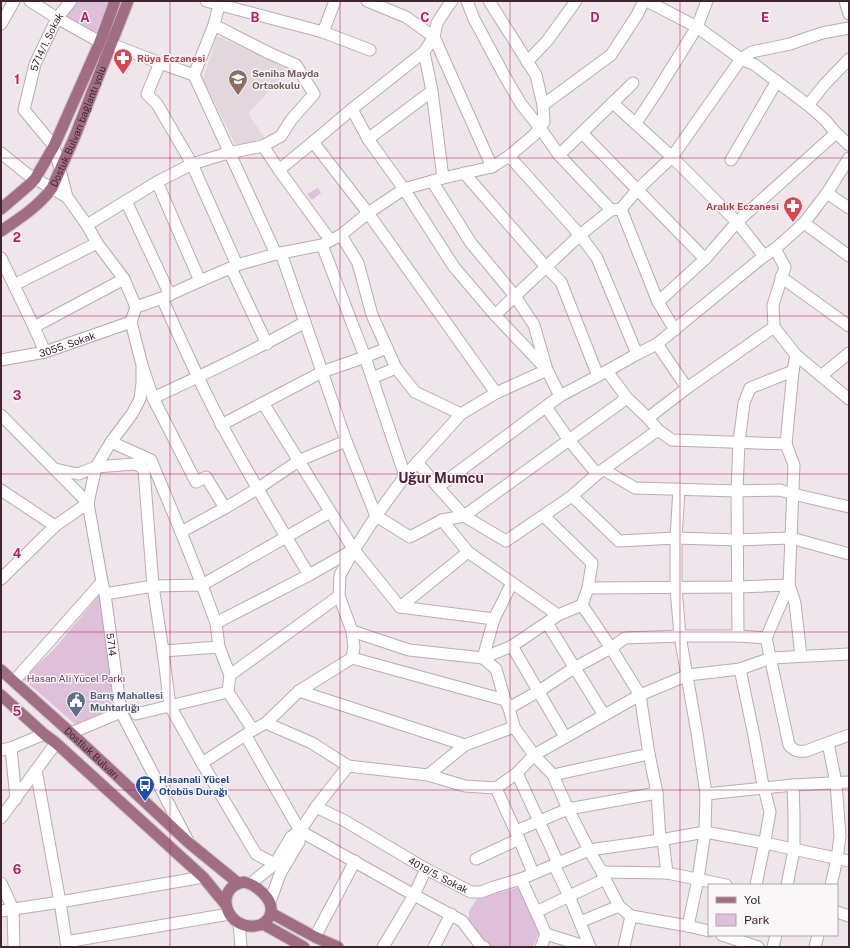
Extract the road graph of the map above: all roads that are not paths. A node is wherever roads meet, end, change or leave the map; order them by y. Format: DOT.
graph roads {
  1 [pos="14,1"];
  2 [pos="30,1"];
  3 [pos="71,1"];
  4 [pos="114,1"];
  5 [pos="128,1"];
  6 [pos="206,1"];
  7 [pos="335,1"];
  8 [pos="367,1"];
  9 [pos="452,1"];
  10 [pos="467,1"];
  11 [pos="489,1"];
  12 [pos="576,1"];
  13 [pos="646,1"];
  14 [pos="707,1"];
  15 [pos="845,1"];
  16 [pos="219,3"];
  17 [pos="387,4"];
  18 [pos="849,14"];
  19 [pos="58,18"];
  20 [pos="1,24"];
  21 [pos="214,25"];
  22 [pos="696,27"];
  23 [pos="849,28"];
  24 [pos="323,32"];
  25 [pos="434,37"];
  26 [pos="106,43"];
  27 [pos="370,50"];
  28 [pos="424,52"];
  29 [pos="741,59"];
  30 [pos="849,59"];
  31 [pos="527,62"];
  32 [pos="160,63"];
  33 [pos="194,75"];
  34 [pos="777,81"];
  35 [pos="633,83"];
  36 [pos="432,91"];
  37 [pos="613,102"];
  38 [pos="543,105"];
  39 [pos="808,105"];
  40 [pos="352,109"];
  41 [pos="636,123"];
  42 [pos="540,128"];
  43 [pos="582,133"];
  44 [pos="836,133"];
  45 [pos="368,139"];
  46 [pos="313,142"];
  47 [pos="849,145"];
  48 [pos="54,146"];
  49 [pos="263,146"];
  50 [pos="1,153"];
  51 [pos="228,153"];
  52 [pos="559,155"];
  53 [pos="509,156"];
  54 [pos="672,157"];
  55 [pos="849,158"];
  56 [pos="731,160"];
  57 [pos="192,164"];
  58 [pos="492,167"];
  59 [pos="60,169"];
  60 [pos="279,170"];
  61 [pos="464,173"];
  62 [pos="443,178"];
  63 [pos="35,179"];
  64 [pos="432,181"];
  65 [pos="157,182"];
  66 [pos="52,188"];
  67 [pos="404,189"];
  68 [pos="637,190"];
  69 [pos="827,193"];
  70 [pos="67,197"];
  71 [pos="126,201"];
  72 [pos="849,208"];
  73 [pos="1,209"];
  74 [pos="616,209"];
  75 [pos="368,213"];
  76 [pos="737,222"];
  77 [pos="804,223"];
  78 [pos="86,225"];
  79 [pos="1,231"];
  80 [pos="341,235"];
  81 [pos="580,235"];
  82 [pos="326,242"];
  83 [pos="97,243"];
  84 [pos="775,249"];
  85 [pos="278,253"];
  86 [pos="764,256"];
  87 [pos="849,256"];
  88 [pos="1,258"];
  89 [pos="705,259"];
  90 [pos="234,266"];
  91 [pos="546,267"];
  92 [pos="781,277"];
  93 [pos="124,279"];
  94 [pos="200,280"];
  95 [pos="14,285"];
  96 [pos="515,296"];
  97 [pos="166,297"];
  98 [pos="658,302"];
  99 [pos="136,307"];
  100 [pos="495,315"];
  101 [pos="131,322"];
  102 [pos="305,322"];
  103 [pos="849,326"];
  104 [pos="34,327"];
  105 [pos="774,327"];
  106 [pos="675,330"];
  107 [pos="267,344"];
  108 [pos="657,344"];
  109 [pos="387,348"];
  110 [pos="45,352"];
  111 [pos="849,353"];
  112 [pos="638,354"];
  113 [pos="796,355"];
  114 [pos="365,357"];
  115 [pos="1,360"];
  116 [pos="142,366"];
  117 [pos="396,368"];
  118 [pos="547,370"];
  119 [pos="793,371"];
  120 [pos="322,372"];
  121 [pos="603,373"];
  122 [pos="821,376"];
  123 [pos="198,377"];
  124 [pos="372,378"];
  125 [pos="687,388"];
  126 [pos="496,393"];
  127 [pos="560,396"];
  128 [pos="153,398"];
  129 [pos="627,398"];
  130 [pos="849,399"];
  131 [pos="264,403"];
  132 [pos="546,407"];
  133 [pos="461,414"];
  134 [pos="1,415"];
  135 [pos="648,418"];
  136 [pos="221,424"];
  137 [pos="658,430"];
  138 [pos="569,440"];
  139 [pos="346,441"];
  140 [pos="111,442"];
  141 [pos="739,442"];
  142 [pos="786,444"];
  143 [pos="300,460"];
  144 [pos="418,462"];
  145 [pos="96,467"];
  146 [pos="54,469"];
  147 [pos="600,472"];
  148 [pos="405,476"];
  149 [pos="438,487"];
  150 [pos="257,489"];
  151 [pos="679,489"];
  152 [pos="1,490"];
  153 [pos="737,491"];
  154 [pos="794,494"];
  155 [pos="572,496"];
  156 [pos="88,503"];
  157 [pos="849,507"];
  158 [pos="225,508"];
  159 [pos="330,512"];
  160 [pos="376,516"];
  161 [pos="464,516"];
  162 [pos="544,516"];
  163 [pos="442,520"];
  164 [pos="55,526"];
  165 [pos="181,532"];
  166 [pos="286,537"];
  167 [pos="676,538"];
  168 [pos="790,538"];
  169 [pos="738,540"];
  170 [pos="354,550"];
  171 [pos="468,552"];
  172 [pos="849,554"];
  173 [pos="309,575"];
  174 [pos="1,579"];
  175 [pos="102,582"];
  176 [pos="512,583"];
  177 [pos="202,585"];
  178 [pos="789,585"];
  179 [pos="153,586"];
  180 [pos="738,587"];
  181 [pos="588,588"];
  182 [pos="676,588"];
  183 [pos="105,594"];
  184 [pos="339,596"];
  185 [pos="582,604"];
  186 [pos="400,607"];
  187 [pos="558,615"];
  188 [pos="494,619"];
  189 [pos="216,623"];
  190 [pos="547,623"];
  191 [pos="352,631"];
  192 [pos="680,636"];
  193 [pos="738,636"];
  194 [pos="766,638"];
  195 [pos="512,646"];
  196 [pos="219,647"];
  197 [pos="611,648"];
  198 [pos="163,652"];
  199 [pos="849,654"];
  200 [pos="801,656"];
  201 [pos="352,658"];
  202 [pos="483,658"];
  203 [pos="771,658"];
  204 [pos="574,668"];
  205 [pos="740,669"];
  206 [pos="1,670"];
  207 [pos="230,675"];
  208 [pos="688,676"];
  209 [pos="14,681"];
  210 [pos="299,691"];
  211 [pos="539,691"];
  212 [pos="228,692"];
  213 [pos="1,695"];
  214 [pos="640,695"];
  215 [pos="507,704"];
  216 [pos="170,706"];
  217 [pos="121,712"];
  218 [pos="136,714"];
  219 [pos="604,715"];
  220 [pos="266,723"];
  221 [pos="514,727"];
  222 [pos="71,733"];
  223 [pos="249,733"];
  224 [pos="44,734"];
  225 [pos="849,735"];
  226 [pos="565,737"];
  227 [pos="56,743"];
  228 [pos="828,743"];
  229 [pos="465,745"];
  230 [pos="6,749"];
  231 [pos="649,754"];
  232 [pos="534,755"];
  233 [pos="202,763"];
  234 [pos="348,766"];
  235 [pos="36,770"];
  236 [pos="517,773"];
  237 [pos="553,774"];
  238 [pos="428,775"];
  239 [pos="849,782"];
  240 [pos="836,783"];
  241 [pos="793,785"];
  242 [pos="496,788"];
  243 [pos="764,788"];
  244 [pos="657,793"];
  245 [pos="706,794"];
  246 [pos="16,798"];
  247 [pos="316,807"];
  248 [pos="568,809"];
  249 [pos="1,818"];
  250 [pos="539,821"];
  251 [pos="300,831"];
  252 [pos="705,832"];
  253 [pos="517,835"];
  254 [pos="660,840"];
  255 [pos="189,843"];
  256 [pos="765,843"];
  257 [pos="589,850"];
  258 [pos="794,850"];
  259 [pos="476,858"];
  260 [pos="838,858"];
  261 [pos="355,861"];
  262 [pos="849,861"];
  263 [pos="275,864"];
  264 [pos="556,864"];
  265 [pos="426,869"];
  266 [pos="533,873"];
  267 [pos="667,873"];
  268 [pos="604,875"];
  269 [pos="203,877"];
  270 [pos="520,879"];
  271 [pos="698,879"];
  272 [pos="1,883"];
  273 [pos="238,883"];
  274 [pos="250,884"];
  275 [pos="721,884"];
  276 [pos="756,884"];
  277 [pos="787,884"];
  278 [pos="831,884"];
  279 [pos="414,895"];
  280 [pos="569,896"];
  281 [pos="60,902"];
  282 [pos="619,906"];
  283 [pos="271,907"];
  284 [pos="13,909"];
  285 [pos="228,909"];
  286 [pos="1,911"];
  287 [pos="536,912"];
  288 [pos="838,912"];
  289 [pos="451,914"];
  290 [pos="631,916"];
  291 [pos="849,916"];
  292 [pos="580,922"];
  293 [pos="239,923"];
  294 [pos="262,924"];
  295 [pos="688,926"];
  296 [pos="708,931"];
  297 [pos="546,934"];
  298 [pos="728,936"];
  299 [pos="776,936"];
  300 [pos="818,936"];
  301 [pos="315,937"];
  302 [pos="740,938"];
  303 [pos="66,944"];
  304 [pos="580,946"];
  305 [pos="14,947"];
  306 [pos="241,947"];
  307 [pos="304,947"];
  308 [pos="338,947"];
  309 [pos="383,947"];
  310 [pos="434,947"];
  311 [pos="482,947"];
  312 [pos="541,947"];
  313 [pos="590,947"];
  314 [pos="624,947"];
  315 [pos="758,947"];
  316 [pos="773,947"];
  317 [pos="815,947"];
  1 -- 20 [label="street"];
  2 -- 19 [label="street"];
  3 -- 19 [label="street, 5714/1. Sokak"];
  4 -- 26 [label="main road, Dostuk Bulvarı bağlantı yolu"];
  5 -- 26 [label="main road, Dostuk Bulvarı bağlantı yolu"];
  6 -- 16 [label="street"];
  7 -- 24 [label="street"];
  8 -- 17 [label="street"];
  9 -- 25 [label="street"];
  10 -- 42 [label="street"];
  11 -- 31 [label="street"];
  12 -- 31 [label="street"];
  13 -- 22 [label="street"];
  13 -- 38 [label="street"];
  14 -- 22 [label="street"];
  15 -- 18 [label="street"];
  16 -- 21 [label="street"];
  16 -- 24 [label="street"];
  17 -- 25 [label="street"];
  19 -- 26 [label="street"];
  19 -- 48 [label="street, 5714/1. Sokak"];
  21 -- 33 [label="street"];
  21 -- 49 [label="street"];
  22 -- 29 [label="street"];
  22 -- 41 [label="street"];
  23 -- 29 [label="street"];
  24 -- 27 [label="street"];
  25 -- 28 [label="street"];
  25 -- 58 [label="street"];
  26 -- 32 [label="street"];
  26 -- 48 [label="main road, Dostuk Bulvarı bağlantı yolu"];
  26 -- 59 [label="main road, Dostuk Bulvarı bağlantı yolu"];
  28 -- 36 [label="street"];
  28 -- 40 [label="street"];
  29 -- 34 [label="street"];
  29 -- 54 [label="street"];
  30 -- 39 [label="street"];
  31 -- 38 [label="street"];
  32 -- 33 [label="street"];
  32 -- 57 [label="street"];
  33 -- 51 [label="street"];
  34 -- 39 [label="street"];
  34 -- 56 [label="street"];
  35 -- 37 [label="street"];
  36 -- 45 [label="street"];
  36 -- 62 [label="street"];
  37 -- 41 [label="street"];
  37 -- 43 [label="street"];
  38 -- 42 [label="street"];
  39 -- 44 [label="street"];
  40 -- 45 [label="street"];
  40 -- 46 [label="street"];
  41 -- 54 [label="street"];
  42 -- 52 [label="street"];
  42 -- 53 [label="street"];
  43 -- 52 [label="street"];
  43 -- 68 [label="street"];
  44 -- 47 [label="street"];
  44 -- 76 [label="street"];
  45 -- 67 [label="street"];
  46 -- 60 [label="street"];
  46 -- 75 [label="street"];
  48 -- 59 [label="street"];
  48 -- 63 [label="main road, Dostuk Bulvarı bağlantı yolu"];
  49 -- 51 [label="street"];
  49 -- 60 [label="street"];
  50 -- 63 [label="street"];
  51 -- 57 [label="street"];
  51 -- 85 [label="street"];
  52 -- 74 [label="street"];
  53 -- 58 [label="street"];
  53 -- 81 [label="street"];
  54 -- 68 [label="street"];
  54 -- 76 [label="street"];
  55 -- 69 [label="street"];
  57 -- 65 [label="street"];
  57 -- 90 [label="street"];
  58 -- 61 [label="street"];
  59 -- 66 [label="main road, Dostuk Bulvarı bağlantı yolu"];
  59 -- 70 [label="street"];
  60 -- 82 [label="street"];
  61 -- 62 [label="street"];
  61 -- 91 [label="street"];
  62 -- 64 [label="street"];
  63 -- 66 [label="street"];
  63 -- 73 [label="main road, Dostuk Bulvarı bağlantı yolu"];
  64 -- 67 [label="street"];
  64 -- 96 [label="street"];
  65 -- 71 [label="street"];
  65 -- 94 [label="street"];
  66 -- 70 [label="street"];
  66 -- 79 [label="main road, Dostuk Bulvarı bağlantı yolu"];
  67 -- 75 [label="street"];
  67 -- 100 [label="street"];
  68 -- 74 [label="street"];
  68 -- 89 [label="street"];
  69 -- 72 [label="street"];
  69 -- 77 [label="street"];
  70 -- 78 [label="street"];
  71 -- 78 [label="street"];
  71 -- 97 [label="street"];
  74 -- 81 [label="street"];
  74 -- 98 [label="street"];
  75 -- 80 [label="street"];
  75 -- 126 [label="street"];
  76 -- 86 [label="street"];
  76 -- 89 [label="street"];
  77 -- 84 [label="street"];
  77 -- 87 [label="street"];
  78 -- 83 [label="street"];
  80 -- 82 [label="street"];
  80 -- 109 [label="street"];
  81 -- 91 [label="street"];
  81 -- 112 [label="street"];
  82 -- 85 [label="street"];
  82 -- 114 [label="street"];
  83 -- 93 [label="street"];
  83 -- 95 [label="street"];
  84 -- 86 [label="street"];
  84 -- 92 [label="street"];
  85 -- 90 [label="street"];
  85 -- 102 [label="street"];
  86 -- 106 [label="street"];
  88 -- 95 [label="street"];
  89 -- 98 [label="street"];
  90 -- 94 [label="street"];
  90 -- 107 [label="street"];
  91 -- 96 [label="street"];
  91 -- 121 [label="street"];
  92 -- 103 [label="street"];
  92 -- 105 [label="street"];
  93 -- 99 [label="street"];
  93 -- 104 [label="street"];
  94 -- 97 [label="street"];
  95 -- 104 [label="street"];
  96 -- 100 [label="street"];
  96 -- 118 [label="street"];
  97 -- 99 [label="street"];
  97 -- 123 [label="street"];
  98 -- 106 [label="street"];
  99 -- 101 [label="street"];
  100 -- 118 [label="street"];
  101 -- 110 [label="street, 3055. Sokak"];
  101 -- 116 [label="street"];
  102 -- 107 [label="street"];
  102 -- 120 [label="street"];
  104 -- 110 [label="street"];
  105 -- 113 [label="street"];
  105 -- 125 [label="street"];
  106 -- 108 [label="street"];
  107 -- 123 [label="street"];
  108 -- 112 [label="street"];
  108 -- 125 [label="street"];
  109 -- 114 [label="street"];
  109 -- 117 [label="street"];
  110 -- 115 [label="street, 3055. Sokak"];
  111 -- 122 [label="street"];
  112 -- 121 [label="street"];
  113 -- 119 [label="street"];
  113 -- 122 [label="street"];
  114 -- 120 [label="street"];
  114 -- 124 [label="street"];
  116 -- 128 [label="street"];
  116 -- 140 [label="street"];
  117 -- 124 [label="street"];
  117 -- 133 [label="street"];
  118 -- 126 [label="street"];
  118 -- 127 [label="street"];
  119 -- 141 [label="street"];
  119 -- 142 [label="street"];
  120 -- 131 [label="street"];
  120 -- 139 [label="street"];
  121 -- 127 [label="street"];
  121 -- 129 [label="street"];
  122 -- 130 [label="street"];
  123 -- 128 [label="street"];
  123 -- 136 [label="street"];
  124 -- 148 [label="street"];
  125 -- 135 [label="street"];
  126 -- 133 [label="street"];
  127 -- 132 [label="street"];
  128 -- 158 [label="street"];
  129 -- 135 [label="street"];
  129 -- 138 [label="street"];
  131 -- 136 [label="street"];
  131 -- 143 [label="street"];
  132 -- 138 [label="street"];
  132 -- 149 [label="street"];
  133 -- 144 [label="street"];
  134 -- 146 [label="street"];
  135 -- 137 [label="street"];
  136 -- 150 [label="street"];
  137 -- 141 [label="street"];
  137 -- 147 [label="street"];
  138 -- 147 [label="street"];
  138 -- 161 [label="street"];
  139 -- 143 [label="street"];
  139 -- 160 [label="street"];
  140 -- 145 [label="street"];
  140 -- 165 [label="street"];
  141 -- 142 [label="street"];
  141 -- 153 [label="street"];
  142 -- 154 [label="street"];
  143 -- 150 [label="street"];
  143 -- 159 [label="street"];
  144 -- 148 [label="street"];
  144 -- 149 [label="street"];
  145 -- 146 [label="street"];
  145 -- 156 [label="street"];
  145 -- 179 [label="street"];
  146 -- 156 [label="street"];
  147 -- 151 [label="street"];
  147 -- 155 [label="street"];
  148 -- 160 [label="street"];
  149 -- 161 [label="street"];
  150 -- 158 [label="street"];
  150 -- 166 [label="street"];
  151 -- 153 [label="street"];
  151 -- 167 [label="street"];
  152 -- 164 [label="street"];
  153 -- 154 [label="street"];
  153 -- 169 [label="street"];
  154 -- 157 [label="street"];
  154 -- 168 [label="street"];
  155 -- 162 [label="street"];
  155 -- 167 [label="street"];
  156 -- 164 [label="street"];
  156 -- 175 [label="street, 5714"];
  158 -- 165 [label="street"];
  159 -- 166 [label="street"];
  159 -- 170 [label="street"];
  160 -- 163 [label="street"];
  160 -- 170 [label="street"];
  161 -- 162 [label="street"];
  161 -- 163 [label="street"];
  162 -- 181 [label="street"];
  163 -- 171 [label="street"];
  164 -- 174 [label="street"];
  165 -- 177 [label="street"];
  166 -- 173 [label="street"];
  166 -- 177 [label="street"];
  167 -- 169 [label="street"];
  167 -- 182 [label="street"];
  168 -- 169 [label="street"];
  168 -- 172 [label="street"];
  168 -- 178 [label="street"];
  169 -- 180 [label="street"];
  170 -- 173 [label="street"];
  170 -- 184 [label="street"];
  170 -- 186 [label="street"];
  171 -- 176 [label="street"];
  171 -- 186 [label="street"];
  173 -- 189 [label="street"];
  175 -- 183 [label="street, 5714"];
  175 -- 209 [label="street"];
  176 -- 187 [label="street"];
  176 -- 188 [label="street"];
  177 -- 179 [label="street"];
  177 -- 189 [label="street"];
  178 -- 180 [label="street"];
  178 -- 194 [label="street"];
  178 -- 200 [label="street"];
  179 -- 183 [label="street"];
  179 -- 198 [label="street"];
  180 -- 182 [label="street"];
  180 -- 193 [label="street"];
  181 -- 182 [label="street"];
  181 -- 185 [label="street"];
  182 -- 192 [label="street"];
  183 -- 217 [label="street, 5714"];
  184 -- 191 [label="street"];
  184 -- 207 [label="street"];
  185 -- 187 [label="street"];
  185 -- 197 [label="street"];
  186 -- 188 [label="street"];
  187 -- 190 [label="street"];
  188 -- 202 [label="street"];
  189 -- 196 [label="street"];
  190 -- 195 [label="street"];
  190 -- 204 [label="street"];
  191 -- 201 [label="street"];
  191 -- 202 [label="street"];
  192 -- 193 [label="street"];
  192 -- 197 [label="street"];
  192 -- 208 [label="street"];
  193 -- 194 [label="street"];
  194 -- 203 [label="street"];
  195 -- 202 [label="street"];
  195 -- 211 [label="street"];
  196 -- 198 [label="street"];
  196 -- 207 [label="street"];
  197 -- 204 [label="street"];
  197 -- 214 [label="street"];
  198 -- 216 [label="street"];
  199 -- 200 [label="street"];
  200 -- 203 [label="street"];
  201 -- 210 [label="street"];
  201 -- 215 [label="street"];
  202 -- 215 [label="street"];
  203 -- 205 [label="street"];
  203 -- 228 [label="street"];
  204 -- 211 [label="street"];
  204 -- 219 [label="street"];
  205 -- 208 [label="street"];
  205 -- 243 [label="street"];
  206 -- 209 [label="main road, Dostluk Bulvarı"];
  207 -- 212 [label="street"];
  208 -- 214 [label="street"];
  208 -- 245 [label="street"];
  209 -- 222 [label="main road, Dostluk Bulvarı"];
  210 -- 220 [label="street"];
  210 -- 229 [label="street"];
  211 -- 215 [label="street"];
  211 -- 226 [label="street"];
  212 -- 216 [label="street"];
  212 -- 223 [label="street"];
  213 -- 224 [label="main road, Dostluk Bulvarı"];
  214 -- 219 [label="street"];
  214 -- 231 [label="street"];
  215 -- 221 [label="street"];
  216 -- 218 [label="street"];
  216 -- 233 [label="street"];
  217 -- 222 [label="street"];
  217 -- 255 [label="street, 5714"];
  219 -- 226 [label="street"];
  220 -- 223 [label="street"];
  220 -- 234 [label="street"];
  221 -- 229 [label="street"];
  221 -- 232 [label="street"];
  222 -- 255 [label="main road, Dostluk Bulvarı"];
  223 -- 233 [label="street"];
  223 -- 251 [label="street"];
  224 -- 227 [label="main road, Dostluk Bulvarı"];
  224 -- 230 [label="street"];
  225 -- 228 [label="street"];
  226 -- 232 [label="street"];
  227 -- 235 [label="street"];
  227 -- 269 [label="main road, Dostluk Bulvarı"];
  228 -- 240 [label="street"];
  229 -- 238 [label="street"];
  230 -- 246 [label="street"];
  231 -- 237 [label="street"];
  231 -- 244 [label="street"];
  232 -- 236 [label="street"];
  232 -- 237 [label="street"];
  233 -- 263 [label="street"];
  234 -- 238 [label="street"];
  234 -- 247 [label="street"];
  235 -- 246 [label="street"];
  235 -- 281 [label="street"];
  236 -- 242 [label="street"];
  236 -- 250 [label="street"];
  237 -- 248 [label="street"];
  238 -- 242 [label="street"];
  239 -- 240 [label="street"];
  240 -- 241 [label="street"];
  240 -- 260 [label="street"];
  241 -- 243 [label="street"];
  241 -- 258 [label="street"];
  242 -- 253 [label="street"];
  243 -- 245 [label="street"];
  243 -- 256 [label="street"];
  244 -- 248 [label="street"];
  244 -- 254 [label="street"];
  245 -- 252 [label="street"];
  246 -- 249 [label="street"];
  247 -- 251 [label="street"];
  247 -- 265 [label="street, 4019/5. Sokak"];
  248 -- 250 [label="street"];
  248 -- 257 [label="street"];
  250 -- 253 [label="street"];
  250 -- 264 [label="street"];
  251 -- 261 [label="street"];
  251 -- 263 [label="street"];
  251 -- 283 [label="street"];
  252 -- 254 [label="street, 4019/5. Sokak"];
  252 -- 256 [label="street"];
  252 -- 271 [label="street"];
  253 -- 259 [label="street"];
  253 -- 266 [label="street"];
  254 -- 257 [label="street, 4019/5. Sokak"];
  254 -- 267 [label="street"];
  255 -- 273 [label="main road, Dostluk Bulvarı"];
  256 -- 258 [label="street"];
  256 -- 276 [label="street"];
  257 -- 264 [label="street, 4019/5. Sokak"];
  257 -- 268 [label="street"];
  258 -- 260 [label="street"];
  258 -- 277 [label="street"];
  260 -- 262 [label="street"];
  260 -- 278 [label="street"];
  261 -- 279 [label="street"];
  261 -- 301 [label="street"];
  263 -- 274 [label="street"];
  264 -- 266 [label="street, 4019/5. Sokak"];
  264 -- 280 [label="street"];
  265 -- 270 [label="street, 4019/5. Sokak"];
  265 -- 279 [label="street"];
  266 -- 270 [label="street, 4019/5. Sokak"];
  267 -- 268 [label="street"];
  267 -- 271 [label="street"];
  268 -- 280 [label="street"];
  268 -- 282 [label="street"];
  269 -- 281 [label="street"];
  269 -- 285 [label="main road, Dostluk Bulvarı"];
  270 -- 287 [label="street"];
  271 -- 275 [label="street"];
  271 -- 295 [label="street"];
  272 -- 284 [label="street"];
  273 -- 274 [label="main road"];
  273 -- 285 [label="main road"];
  274 -- 283 [label="main road"];
  279 -- 289 [label="street"];
  279 -- 309 [label="street"];
  280 -- 287 [label="street"];
  280 -- 292 [label="street"];
  281 -- 284 [label="street"];
  281 -- 303 [label="street"];
  282 -- 290 [label="street"];
  282 -- 292 [label="street"];
  283 -- 294 [label="main road"];
  283 -- 301 [label="main road"];
  284 -- 286 [label="street"];
  284 -- 305 [label="street"];
  285 -- 293 [label="main road"];
  285 -- 303 [label="street"];
  287 -- 297 [label="street"];
  288 -- 291 [label="street"];
  289 -- 310 [label="street"];
  289 -- 311 [label="street"];
  290 -- 295 [label="street"];
  290 -- 314 [label="street"];
  292 -- 313 [label="street"];
  293 -- 294 [label="main road"];
  293 -- 306 [label="street"];
  294 -- 307 [label="main road"];
  295 -- 296 [label="street"];
  297 -- 304 [label="street"];
  297 -- 312 [label="street"];
  298 -- 302 [label="street"];
  299 -- 316 [label="street"];
  300 -- 317 [label="street"];
  301 -- 308 [label="main road"];
  302 -- 315 [label="street"];
}
